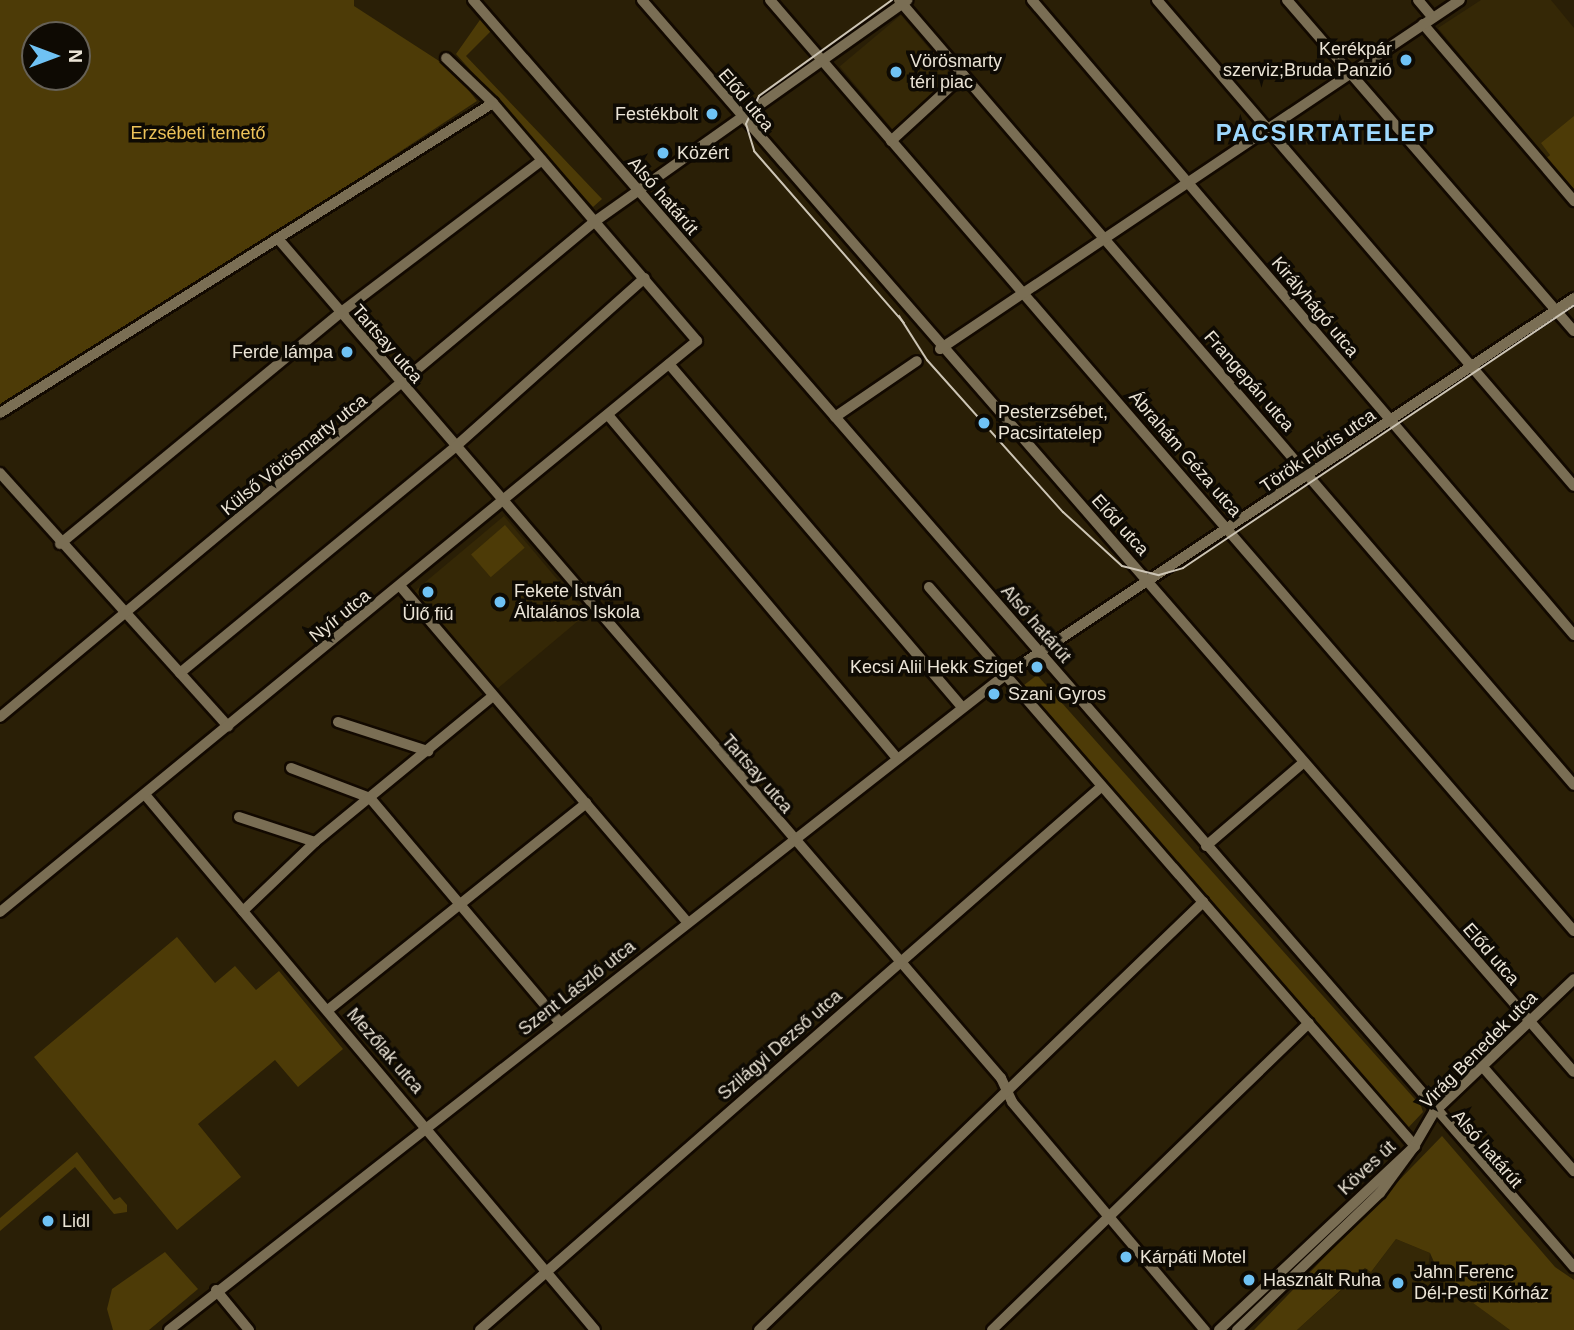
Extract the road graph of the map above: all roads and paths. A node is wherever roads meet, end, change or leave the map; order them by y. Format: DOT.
graph roads {
  1 [pos="473,0"];
  2 [pos="642,0"];
  3 [pos="770,0"];
  4 [pos="1031,0"];
  5 [pos="1157,0"];
  6 [pos="1287,0"];
  7 [pos="1418,0"];
  8 [pos="1460,0"];
  9 [pos="903,1"];
  10 [pos="1433,18"];
  11 [pos="1423,24"];
  12 [pos="446,58"];
  13 [pos="823,61"];
  14 [pos="1350,73"];
  15 [pos="963,75"];
  16 [pos="493,103"];
  17 [pos="741,120"];
  18 [pos="1269,129"];
  19 [pos="891,141"];
  20 [pos="542,160"];
  21 [pos="1188,182"];
  22 [pos="640,193"];
  23 [pos="1574,201"];
  24 [pos="594,222"];
  25 [pos="1106,239"];
  26 [pos="280,241"];
  27 [pos="645,278"];
  28 [pos="1024,294"];
  29 [pos="1574,298"];
  30 [pos="1556,310"];
  31 [pos="340,313"];
  32 [pos="1574,331"];
  33 [pos="940,349"];
  34 [pos="917,361"];
  35 [pos="669,364"];
  36 [pos="1472,368"];
  37 [pos="403,386"];
  38 [pos="0,413"];
  39 [pos="608,415"];
  40 [pos="835,417"];
  41 [pos="1390,422"];
  42 [pos="455,447"];
  43 [pos="0,473"];
  44 [pos="1310,476"];
  45 [pos="1574,486"];
  46 [pos="504,504"];
  47 [pos="1229,530"];
  48 [pos="60,544"];
  49 [pos="1150,582"];
  50 [pos="401,587"];
  51 [pos="929,587"];
  52 [pos="125,614"];
  53 [pos="1574,635"];
  54 [pos="1040,653"];
  55 [pos="180,674"];
  56 [pos="1006,675"];
  57 [pos="493,696"];
  58 [pos="962,707"];
  59 [pos="0,717"];
  60 [pos="338,722"];
  61 [pos="228,726"];
  62 [pos="428,751"];
  63 [pos="897,758"];
  64 [pos="1303,763"];
  65 [pos="291,768"];
  66 [pos="1574,785"];
  67 [pos="1102,786"];
  68 [pos="146,797"];
  69 [pos="369,798"];
  70 [pos="586,803"];
  71 [pos="239,817"];
  72 [pos="794,839"];
  73 [pos="315,842"];
  74 [pos="1206,846"];
  75 [pos="1203,902"];
  76 [pos="459,905"];
  77 [pos="243,911"];
  78 [pos="0,912"];
  79 [pos="687,922"];
  80 [pos="1574,931"];
  81 [pos="900,961"];
  82 [pos="1574,979"];
  83 [pos="328,1010"];
  84 [pos="1529,1021"];
  85 [pos="559,1022"];
  86 [pos="1309,1023"];
  87 [pos="1482,1066"];
  88 [pos="1574,1072"];
  89 [pos="1006,1089"];
  90 [pos="1434,1112"];
  91 [pos="426,1126"];
  92 [pos="1414,1147"];
  93 [pos="1574,1171"];
  94 [pos="1356,1207"];
  95 [pos="1109,1216"];
  96 [pos="1574,1267"];
  97 [pos="545,1273"];
  98 [pos="216,1290"];
  99 [pos="169,1330"];
  100 [pos="249,1330"];
  101 [pos="480,1330"];
  102 [pos="595,1330"];
  103 [pos="759,1330"];
  104 [pos="992,1330"];
  105 [pos="1205,1330"];
  106 [pos="1219,1330"];
  107 [pos="1237,1330"];
  1 -- 22 [label="street, Alsó határút"];
  2 -- 17 [label="street, Előd utca"];
  3 -- 13 [label="street, Ábrahám Géza utca"];
  4 -- 21 [label="street, Királyhágó utca"];
  5 -- 18 [label="street"];
  6 -- 14 [label="street"];
  7 -- 10 [label="street"];
  8 -- 10 [label="street"];
  9 -- 13 [label="street, Külső Vörösmarty utca"];
  9 -- 15 [label="street, Frangepán utca"];
  10 -- 11 [label="street"];
  11 -- 14 [label="street"];
  11 -- 23 [label="street"];
  12 -- 16 [label="street"];
  13 -- 17 [label="street, Külső Vörösmarty utca"];
  13 -- 19 [label="street, Ábrahám Géza utca"];
  14 -- 18 [label="street"];
  14 -- 30 [label="street"];
  15 -- 19 [label="street"];
  15 -- 25 [label="street, Frangepán utca"];
  16 -- 20 [label="street"];
  16 -- 26 [label="street"];
  17 -- 22 [label="street, Külső Vörösmarty utca"];
  17 -- 33 [label="street, Előd utca"];
  18 -- 21 [label="street"];
  18 -- 36 [label="street"];
  19 -- 28 [label="street, Ábrahám Géza utca"];
  20 -- 24 [label="street"];
  20 -- 31 [label="street"];
  21 -- 25 [label="street"];
  21 -- 41 [label="street, Királyhágó utca"];
  22 -- 24 [label="street, Külső Vörösmarty utca"];
  22 -- 40 [label="street, Alsó határút"];
  24 -- 27 [label="street"];
  24 -- 37 [label="street, Külső Vörösmarty utca"];
  25 -- 28 [label="street"];
  25 -- 44 [label="street, Frangepán utca"];
  26 -- 31 [label="street, Tartsay utca"];
  26 -- 38 [label="street"];
  27 -- 35 [label="street, Nyír utca"];
  27 -- 42 [label="street"];
  28 -- 33 [label="street"];
  28 -- 47 [label="street, Ábrahám Géza utca"];
  29 -- 30 [label="street, Török Flóris utca"];
  30 -- 32 [label="street"];
  30 -- 36 [label="street, Török Flóris utca"];
  31 -- 37 [label="street, Tartsay utca"];
  31 -- 48 [label="street"];
  33 -- 49 [label="street, Előd utca"];
  34 -- 40 [label="street"];
  35 -- 39 [label="street, Nyír utca"];
  35 -- 58 [label="street"];
  36 -- 41 [label="street, Török Flóris utca"];
  36 -- 45 [label="street"];
  37 -- 42 [label="street, Tartsay utca"];
  37 -- 52 [label="street, Külső Vörösmarty utca"];
  39 -- 46 [label="street, Nyír utca"];
  39 -- 63 [label="street"];
  40 -- 54 [label="street, Alsó határút"];
  41 -- 44 [label="street, Török Flóris utca"];
  41 -- 53 [label="street, Királyhágó utca"];
  42 -- 46 [label="street, Tartsay utca"];
  42 -- 55 [label="street"];
  43 -- 48 [label="street"];
  44 -- 47 [label="street, Török Flóris utca"];
  44 -- 66 [label="street, Frangepán utca"];
  46 -- 50 [label="street, Nyír utca"];
  46 -- 72 [label="street, Tartsay utca"];
  47 -- 49 [label="street, Török Flóris utca"];
  47 -- 80 [label="street, Ábrahám Géza utca"];
  48 -- 52 [label="street"];
  49 -- 54 [label="street, Török Flóris utca"];
  49 -- 64 [label="street, Előd utca"];
  50 -- 57 [label="street"];
  50 -- 61 [label="street, Nyír utca"];
  51 -- 56 [label="street"];
  52 -- 55 [label="street"];
  52 -- 59 [label="street, Külső Vörösmarty utca"];
  54 -- 56 [label="street, Török Flóris utca"];
  54 -- 74 [label="street, Alsó határút"];
  55 -- 61 [label="street"];
  56 -- 58 [label="street, Szent László utca"];
  56 -- 67 [label="street"];
  57 -- 62 [label="street"];
  57 -- 70 [label="street"];
  58 -- 63 [label="street, Szent László utca"];
  60 -- 62 [label="street"];
  61 -- 68 [label="street, Nyír utca"];
  62 -- 69 [label="street"];
  63 -- 72 [label="street, Szent László utca"];
  64 -- 74 [label="street"];
  64 -- 84 [label="street, Előd utca"];
  65 -- 69 [label="street"];
  67 -- 75 [label="street"];
  67 -- 81 [label="street, Szilágyi Dezső utca"];
  68 -- 77 [label="street, Mezőlak utca"];
  68 -- 78 [label="street, Nyír utca"];
  69 -- 73 [label="street"];
  69 -- 76 [label="street"];
  70 -- 76 [label="street"];
  70 -- 79 [label="street"];
  71 -- 73 [label="street"];
  72 -- 79 [label="street, Szent László utca"];
  72 -- 81 [label="street, Tartsay utca"];
  73 -- 77 [label="street"];
  74 -- 90 [label="street, Alsó határút"];
  75 -- 86 [label="street"];
  75 -- 89 [label="street"];
  76 -- 83 [label="street"];
  76 -- 85 [label="street"];
  77 -- 83 [label="street, Mezőlak utca"];
  79 -- 85 [label="street, Szent László utca"];
  81 -- 89 [label="street, Tartsay utca"];
  81 -- 97 [label="street, Szilágyi Dezső utca"];
  82 -- 84 [label="street, Virág Benedek utca"];
  83 -- 91 [label="street, Mezőlak utca"];
  84 -- 87 [label="street, Virág Benedek utca"];
  84 -- 88 [label="street, Előd utca"];
  85 -- 91 [label="street, Szent László utca"];
  86 -- 92 [label="street"];
  86 -- 95 [label="street"];
  87 -- 90 [label="street, Virág Benedek utca"];
  87 -- 93 [label="street"];
  89 -- 95 [label="street, Tartsay utca"];
  89 -- 103 [label="street"];
  90 -- 92 [label="street, Virág Benedek utca"];
  90 -- 96 [label="street, Alsó határút"];
  91 -- 97 [label="street, Mezőlak utca"];
  91 -- 98 [label="street, Szent László utca"];
  92 -- 94 [label="street, Köves út"];
  94 -- 106 [label="street, Köves út"];
  94 -- 107 [label="street, Köves út"];
  95 -- 104 [label="street"];
  95 -- 105 [label="street, Tartsay utca"];
  97 -- 101 [label="street, Szilágyi Dezső utca"];
  97 -- 102 [label="street, Mezőlak utca"];
  98 -- 99 [label="street, Szent László utca"];
  98 -- 100 [label="street"];
}
